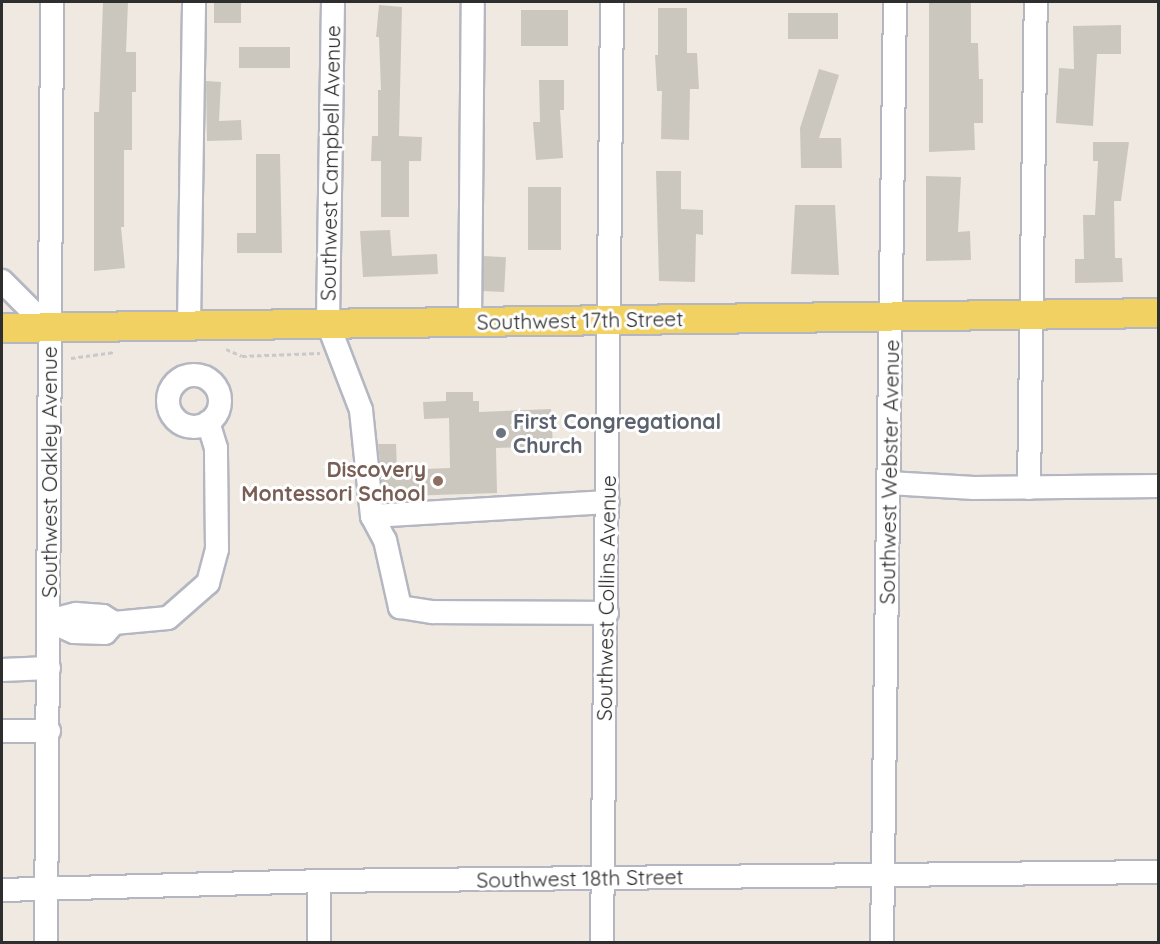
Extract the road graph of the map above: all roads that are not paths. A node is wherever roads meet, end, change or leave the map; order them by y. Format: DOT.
graph roads {
  1 [pos="52,2"];
  2 [pos="194,2"];
  3 [pos="333,2"];
  4 [pos="472,2"];
  5 [pos="612,2"];
  6 [pos="895,2"];
  7 [pos="1036,2"];
  8 [pos="2,282"];
  9 [pos="1158,313"];
  10 [pos="1030,315"];
  11 [pos="890,316"];
  12 [pos="609,320"];
  13 [pos="470,321"];
  14 [pos="189,324"];
  15 [pos="328,324"];
  16 [pos="48,327"];
  17 [pos="2,328"];
  18 [pos="208,422"];
  19 [pos="889,483"];
  20 [pos="1158,486"];
  21 [pos="1029,488"];
  22 [pos="608,502"];
  23 [pos="372,516"];
  24 [pos="607,613"];
  25 [pos="49,621"];
  26 [pos="49,668"];
  27 [pos="2,670"];
  28 [pos="2,731"];
  29 [pos="49,731"];
  30 [pos="1158,872"];
  31 [pos="882,876"];
  32 [pos="602,878"];
  33 [pos="319,882"];
  34 [pos="2,890"];
  35 [pos="46,890"];
  36 [pos="46,942"];
  37 [pos="319,942"];
  38 [pos="602,942"];
  39 [pos="882,942"];
  1 -- 16 [label="street, Southwest Oakley Avenue"];
  2 -- 14 [label="street"];
  3 -- 15 [label="street, Southwest Campbell Avenue"];
  4 -- 13 [label="street"];
  5 -- 12 [label="street, Southwest Collins Avenue"];
  6 -- 11 [label="street, Southwest Webster Avenue"];
  7 -- 10 [label="street"];
  8 -- 16 [label="street"];
  9 -- 10 [label="main road, Southwest 17th Street"];
  10 -- 11 [label="main road, Southwest 17th Street"];
  10 -- 21 [label="street"];
  11 -- 12 [label="main road, Southwest 17th Street"];
  11 -- 19 [label="street, Southwest Webster Avenue"];
  12 -- 13 [label="main road, Southwest 17th Street"];
  12 -- 22 [label="street, Southwest Collins Avenue"];
  13 -- 15 [label="main road, Southwest 17th Street"];
  14 -- 15 [label="main road, Southwest 17th Street"];
  14 -- 16 [label="main road, Southwest 17th Street"];
  15 -- 23 [label="street"];
  16 -- 17 [label="main road, Southwest 17th Street"];
  16 -- 25 [label="street, Southwest Oakley Avenue"];
  18 -- 25 [label="street"];
  19 -- 21 [label="street"];
  19 -- 31 [label="street, Southwest Webster Avenue"];
  20 -- 21 [label="street"];
  22 -- 23 [label="street"];
  22 -- 24 [label="street, Southwest Collins Avenue"];
  23 -- 24 [label="street"];
  24 -- 32 [label="street, Southwest Collins Avenue"];
  25 -- 26 [label="street, Southwest Oakley Avenue"];
  26 -- 27 [label="street"];
  26 -- 29 [label="street, Southwest Oakley Avenue"];
  28 -- 29 [label="street"];
  29 -- 35 [label="street, Southwest Oakley Avenue"];
  30 -- 31 [label="street, Southwest 18th Street"];
  31 -- 32 [label="street, Southwest 18th Street"];
  31 -- 39 [label="street, Southwest Webster Avenue"];
  32 -- 33 [label="street, Southwest 18th Street"];
  32 -- 38 [label="street, Southwest Collins Avenue"];
  33 -- 35 [label="street, Southwest 18th Street"];
  33 -- 37 [label="street"];
  34 -- 35 [label="street, Southwest 18th Street"];
  35 -- 36 [label="street, Southwest Oakley Avenue"];
}
